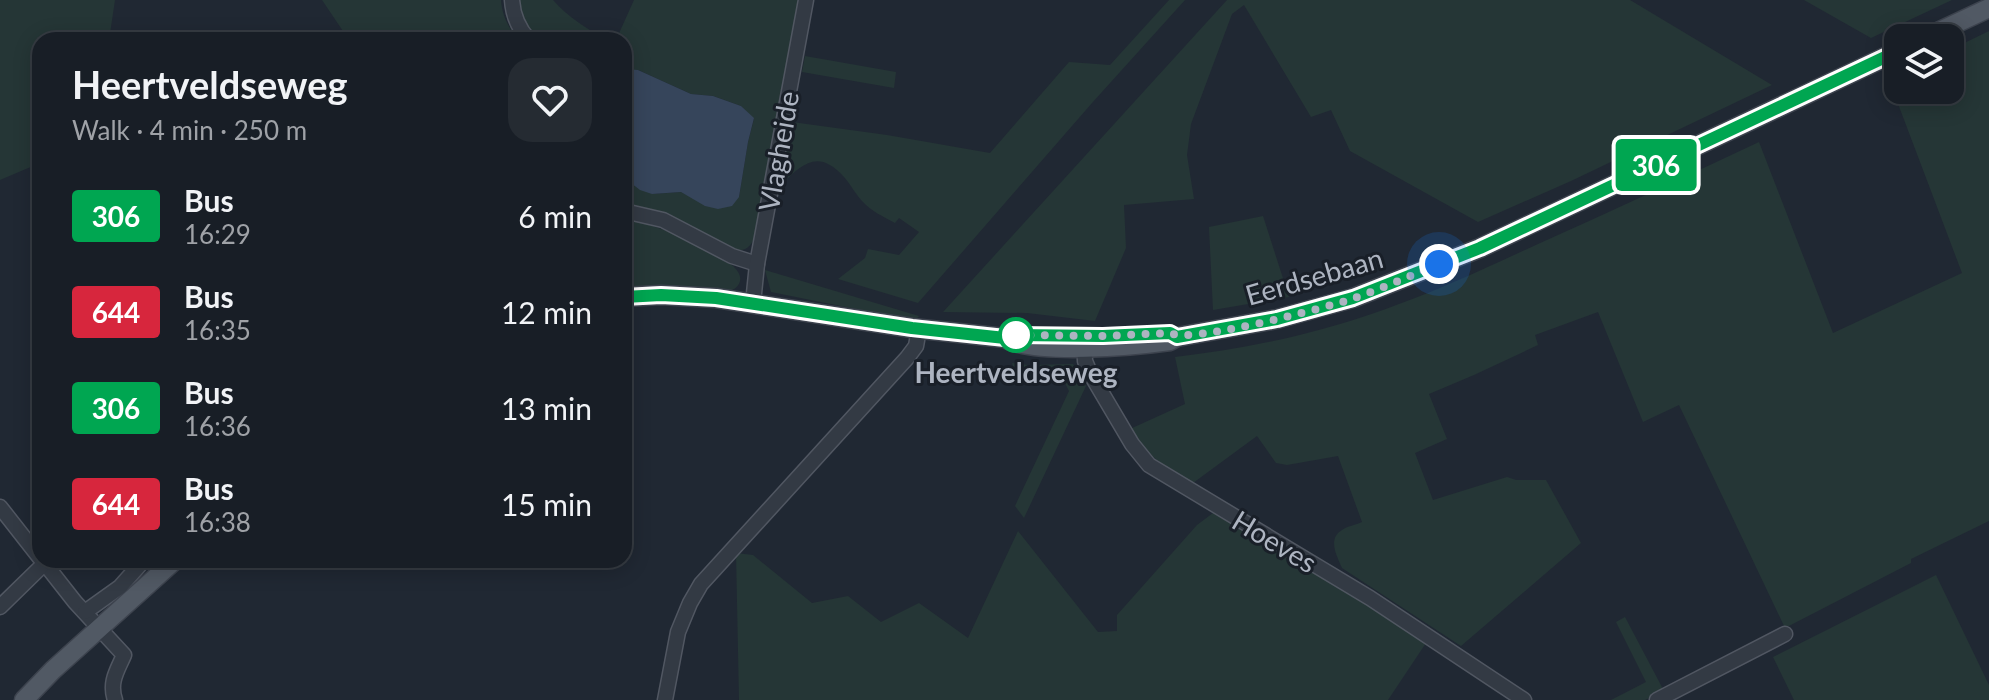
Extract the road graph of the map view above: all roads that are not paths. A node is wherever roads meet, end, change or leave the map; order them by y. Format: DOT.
graph roads {
  1 [pos="512,0"];
  2 [pos="806,0"];
  3 [pos="1989,8"];
  4 [pos="1955,24"];
  5 [pos="523,32"];
  6 [pos="1884,58"];
  7 [pos="632,213"];
  8 [pos="757,264"];
  9 [pos="632,297"];
  10 [pos="753,303"];
  11 [pos="919,329"];
  12 [pos="1084,342"];
  13 [pos="0,507"];
  14 [pos="32,548"];
  15 [pos="36,568"];
  16 [pos="48,568"];
  17 [pos="137,568"];
  18 [pos="167,568"];
  19 [pos="177,568"];
  20 [pos="0,607"];
  21 [pos="85,612"];
  22 [pos="103,632"];
  23 [pos="1785,634"];
  24 [pos="24,700"];
  25 [pos="35,700"];
  26 [pos="115,700"];
  27 [pos="665,700"];
  28 [pos="1524,700"];
  29 [pos="1657,700"];
  1 -- 5 [label="street"];
  2 -- 8 [label="street, Vlagheide"];
  3 -- 4 [label="main road"];
  6 -- 12 [label="main road, Eerdsebaan"];
  7 -- 8 [label="street"];
  8 -- 10 [label="street, Vlagheide"];
  9 -- 10 [label="main road, Eerdsebaan"];
  10 -- 11 [label="main road, Eerdsebaan"];
  11 -- 12 [label="main road, Eerdsebaan"];
  11 -- 27 [label="street"];
  12 -- 28 [label="street, Hoeves"];
  13 -- 14 [label="street"];
  15 -- 20 [label="street"];
  16 -- 21 [label="street"];
  17 -- 21 [label="street"];
  18 -- 22 [label="main road"];
  19 -- 22 [label="main road"];
  21 -- 22 [label="street"];
  22 -- 24 [label="main road"];
  22 -- 25 [label="main road"];
  22 -- 26 [label="street"];
  23 -- 29 [label="street"];
}
